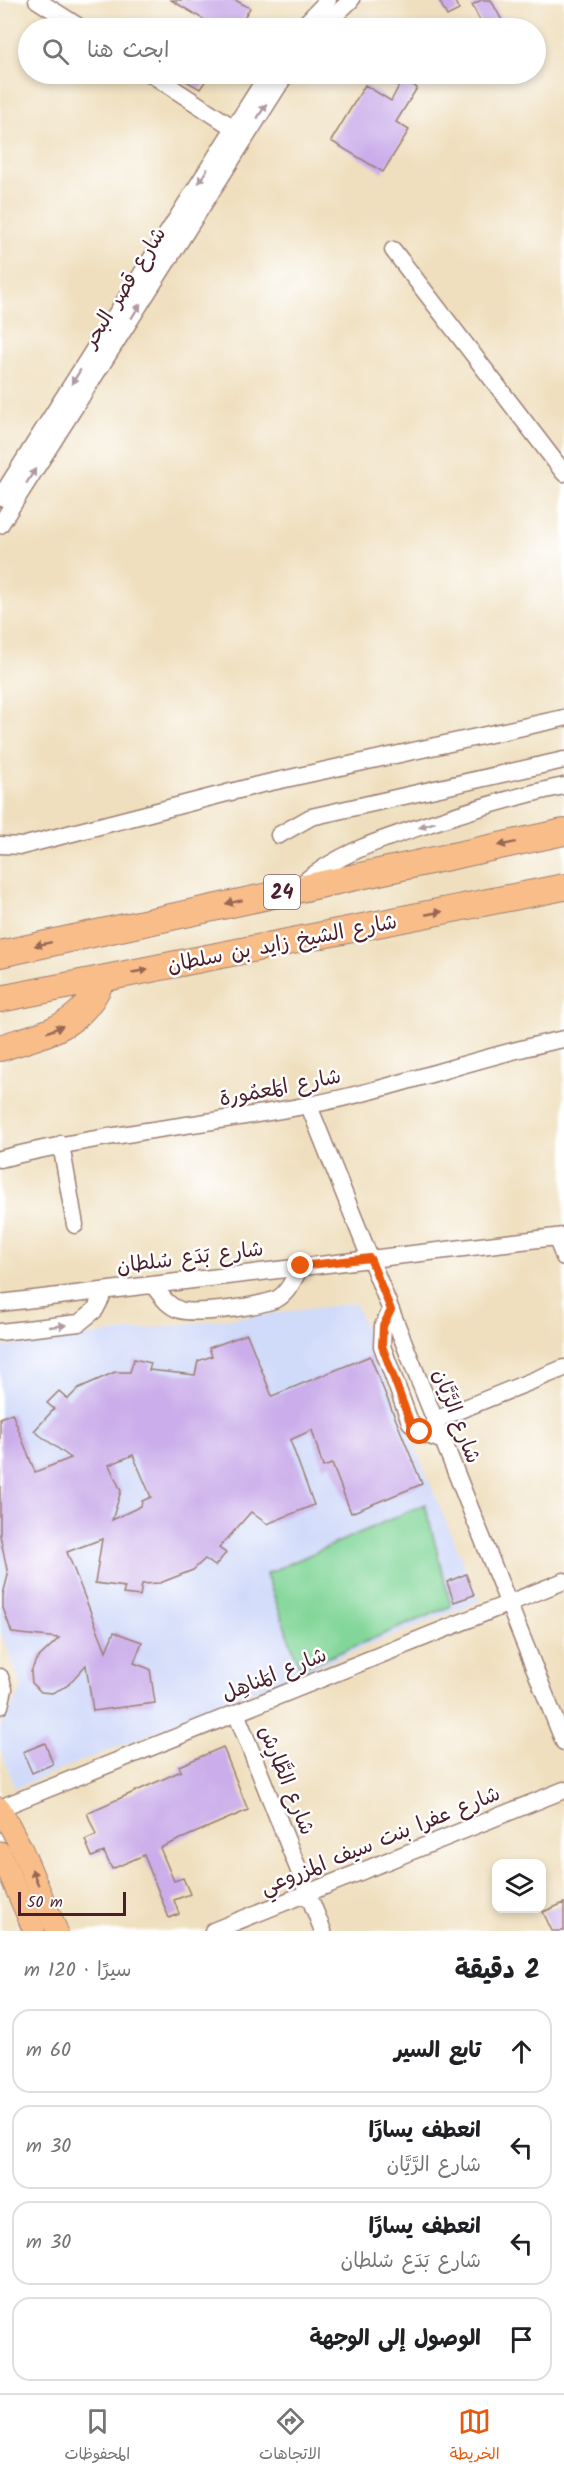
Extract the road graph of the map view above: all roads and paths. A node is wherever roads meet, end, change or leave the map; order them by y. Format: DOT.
graph roads {
  1 [pos="38,0"];
  2 [pos="328,0"];
  3 [pos="351,0"];
  4 [pos="66,18"];
  5 [pos="313,18"];
  6 [pos="332,18"];
  7 [pos="166,84"];
  8 [pos="263,84"];
  9 [pos="278,84"];
  10 [pos="240,132"];
  11 [pos="393,250"];
  12 [pos="564,473"];
  13 [pos="0,498"];
  14 [pos="0,525"];
  15 [pos="564,718"];
  16 [pos="564,760"];
  17 [pos="564,786"];
  18 [pos="564,832"];
  19 [pos="279,834"];
  20 [pos="0,845"];
  21 [pos="564,887"];
  22 [pos="297,889"];
  23 [pos="0,954"];
  24 [pos="102,979"];
  25 [pos="0,999"];
  26 [pos="564,1039"];
  27 [pos="0,1048"];
  28 [pos="309,1106"];
  29 [pos="61,1144"];
  30 [pos="0,1159"];
  31 [pos="75,1226"];
  32 [pos="560,1236"];
  33 [pos="564,1257"];
  34 [pos="370,1258"];
  35 [pos="301,1266"];
  36 [pos="153,1285"];
  37 [pos="105,1291"];
  38 [pos="0,1303"];
  39 [pos="391,1310"];
  40 [pos="0,1332"];
  41 [pos="564,1368"];
  42 [pos="435,1420"];
  43 [pos="441,1440"];
  44 [pos="564,1581"];
  45 [pos="508,1604"];
  46 [pos="0,1677"];
  47 [pos="0,1706"];
  48 [pos="236,1713"];
  49 [pos="564,1742"];
  50 [pos="564,1790"];
  51 [pos="0,1808"];
  52 [pos="0,1852"];
  53 [pos="308,1893"];
  54 [pos="34,1931"];
  55 [pos="57,1931"];
  56 [pos="213,1931"];
  57 [pos="323,1931"];
  1 -- 4 [label="street"];
  2 -- 5 [label="street"];
  3 -- 6 [label="street"];
  7 -- 10 [label="street"];
  8 -- 10 [label="street, شارع قصر البحر"];
  10 -- 9 [label="street, شارع قصر البحر, one-way"];
  10 -- 13 [label="street, شارع قصر البحر, one-way"];
  14 -- 10 [label="street, شارع قصر البحر, one-way"];
  11 -- 12 [label="street"];
  15 -- 20 [label="street"];
  16 -- 19 [label="street"];
  17 -- 22 [label="street, one-way"];
  18 -- 22 [label="highway, 24, one-way"];
  24 -- 21 [label="highway, شارع الشيخ زايد بن سلطان / 24, one-way"];
  22 -- 23 [label="highway, 24, one-way"];
  24 -- 25 [label="highway, شارع الشيخ زايد بن سلطان / 24"];
  27 -- 24 [label="highway, one-way"];
  26 -- 28 [label="street, شارع المَعمُورة"];
  28 -- 29 [label="street, شارع المَعمُورة"];
  28 -- 34 [label="street, شارع الرَّيَّان"];
  29 -- 30 [label="street, شارع المَعمُورة"];
  29 -- 31 [label="street"];
  32 -- 33 [label="street"];
  32 -- 34 [label="street, شارع بَدَع سُلطان"];
  34 -- 35 [label="street, شارع بَدَع سُلطان"];
  34 -- 39 [label="street, شارع الرَّيَّان"];
  35 -- 36 [label="street, شارع بَدَع سُلطان"];
  35 -- 36 [label="street"];
  36 -- 37 [label="street, شارع بَدَع سُلطان"];
  37 -- 38 [label="street, شارع بَدَع سُلطان"];
  40 -- 37 [label="street, one-way"];
  39 -- 42 [label="street, شارع الرَّيَّان"];
  39 -- 43 [label="street"];
  41 -- 42 [label="street"];
  42 -- 43 [label="street, شارع الرَّيَّان"];
  43 -- 45 [label="street, شارع الرَّيَّان"];
  44 -- 45 [label="street, شارع المَناهِل"];
  45 -- 48 [label="street, شارع المَناهِل"];
  45 -- 49 [label="street, شارع الرَّيَّان"];
  46 -- 47 [label="street"];
  48 -- 51 [label="street, شارع المَناهِل"];
  48 -- 53 [label="street, شارع الطَّارِش"];
  50 -- 53 [label="street, شارع عفرا بنت سيف المزروعي"];
  55 -- 51 [label="main road, one-way"];
  52 -- 54 [label="main road"];
  53 -- 56 [label="street, شارع عفرا بنت سيف المزروعي"];
  53 -- 57 [label="street, شارع الطَّارِش"];
}
